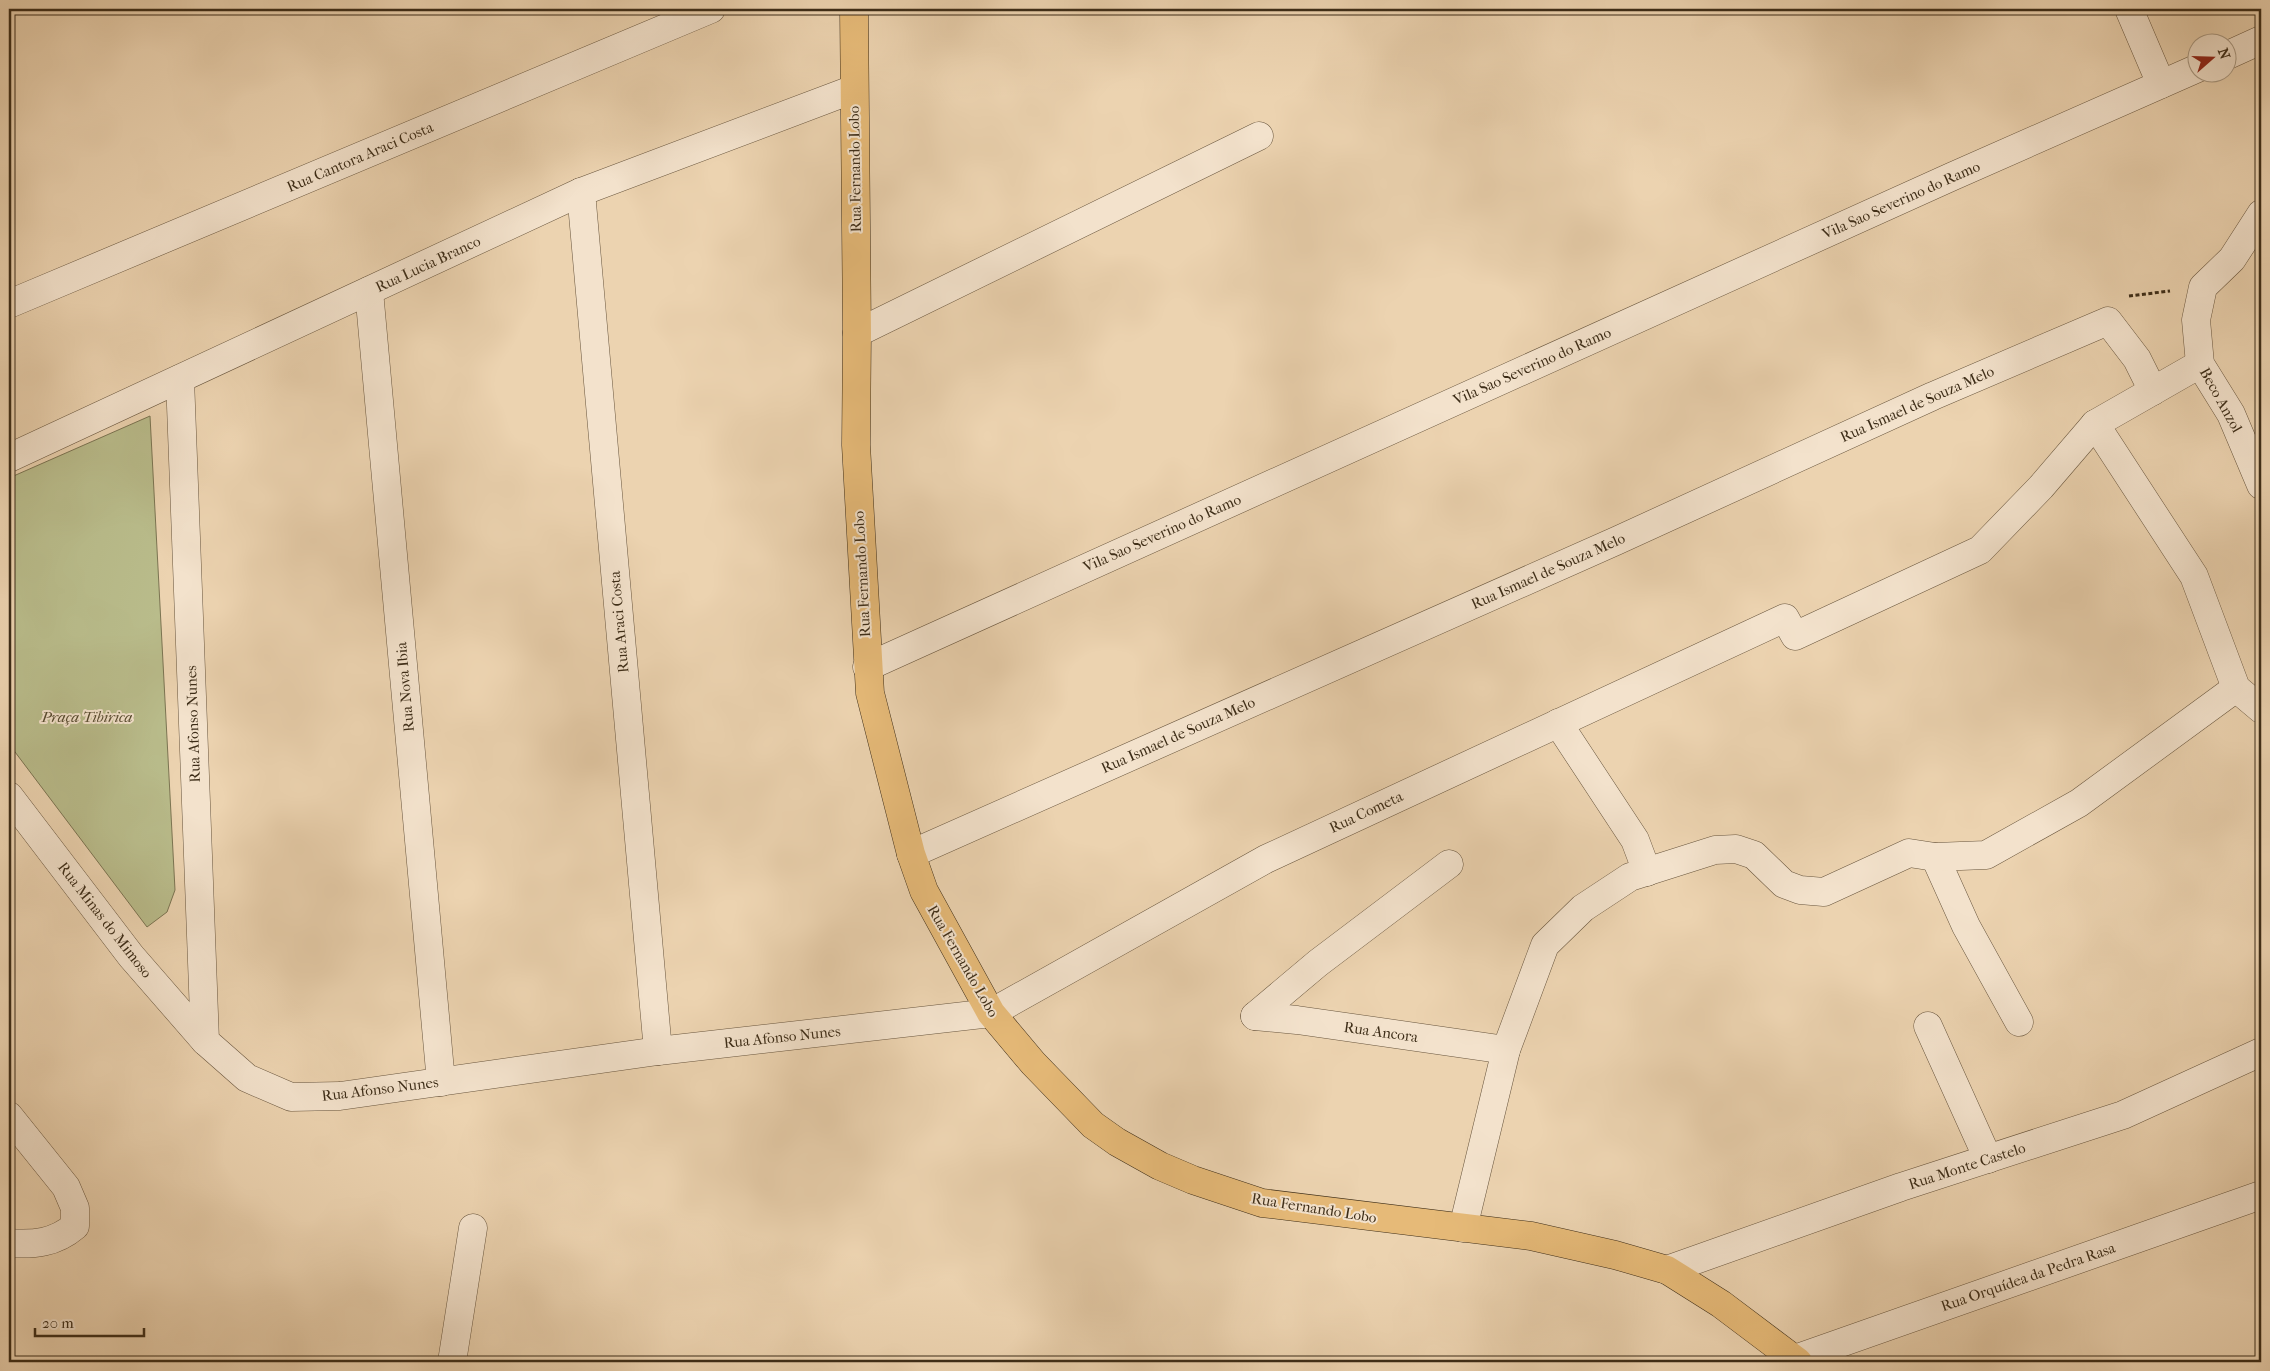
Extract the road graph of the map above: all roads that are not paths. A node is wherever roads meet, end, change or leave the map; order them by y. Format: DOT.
graph roads {
  1 [pos="711,9"];
  2 [pos="854,9"];
  3 [pos="2129,9"];
  4 [pos="2261,40"];
  5 [pos="2238,50"];
  6 [pos="2188,72"];
  7 [pos="2161,84"];
  8 [pos="854,89"];
  9 [pos="1259,136"];
  10 [pos="581,192"];
  11 [pos="2261,214"];
  12 [pos="369,291"];
  13 [pos="9,304"];
  14 [pos="857,333"];
  15 [pos="2200,364"];
  16 [pos="180,379"];
  17 [pos="2153,390"];
  18 [pos="2095,424"];
  19 [pos="9,458"];
  20 [pos="2261,484"];
  21 [pos="867,666"];
  22 [pos="2236,688"];
  23 [pos="2261,708"];
  24 [pos="1558,723"];
  25 [pos="9,796"];
  26 [pos="911,854"];
  27 [pos="1935,857"];
  28 [pos="1449,864"];
  29 [pos="1647,872"];
  30 [pos="991,1013"];
  31 [pos="2019,1022"];
  32 [pos="1928,1026"];
  33 [pos="205,1042"];
  34 [pos="1506,1050"];
  35 [pos="658,1051"];
  36 [pos="2261,1052"];
  37 [pos="441,1082"];
  38 [pos="9,1116"];
  39 [pos="1988,1159"];
  40 [pos="2261,1195"];
  41 [pos="473,1228"];
  42 [pos="1463,1228"];
  43 [pos="9,1243"];
  44 [pos="1667,1270"];
  45 [pos="1797,1361"];
  46 [pos="452,1362"];
  1 -- 13 [label="street, Rua Cantora Araci Costa"];
  2 -- 8 [label="main road, Rua Fernando Lobo"];
  3 -- 7 [label="street"];
  4 -- 5 [label="street"];
  6 -- 7 [label="street, Vila Sao Severino do Ramo"];
  7 -- 21 [label="street, Vila Sao Severino do Ramo"];
  8 -- 10 [label="street, Rua Lucia Branco"];
  8 -- 14 [label="main road, Rua Fernando Lobo"];
  9 -- 14 [label="street"];
  10 -- 12 [label="street, Rua Lucia Branco"];
  10 -- 35 [label="street, Rua Araci Costa"];
  11 -- 15 [label="street, Beco Anzol"];
  12 -- 16 [label="street, Rua Lucia Branco"];
  12 -- 37 [label="street, Rua Nova Ibia"];
  14 -- 21 [label="main road, Rua Fernando Lobo"];
  15 -- 17 [label="street"];
  15 -- 20 [label="street, Beco Anzol"];
  16 -- 19 [label="street, Rua Lucia Branco"];
  16 -- 33 [label="street, Rua Afonso Nunes"];
  17 -- 18 [label="street"];
  17 -- 26 [label="street, Rua Ismael de Souza Melo"];
  18 -- 22 [label="street"];
  18 -- 24 [label="street, Rua Cometa"];
  21 -- 26 [label="main road, Rua Fernando Lobo"];
  22 -- 23 [label="street"];
  22 -- 27 [label="street"];
  24 -- 29 [label="street"];
  24 -- 30 [label="street, Rua Cometa"];
  25 -- 33 [label="street, Rua Minas do Mimoso"];
  26 -- 30 [label="main road, Rua Fernando Lobo"];
  27 -- 29 [label="street"];
  27 -- 31 [label="street"];
  28 -- 34 [label="street, Rua Ancora"];
  29 -- 34 [label="street"];
  30 -- 35 [label="street, Rua Afonso Nunes"];
  30 -- 42 [label="main road, Rua Fernando Lobo"];
  32 -- 39 [label="street"];
  33 -- 37 [label="street, Rua Afonso Nunes"];
  34 -- 42 [label="street"];
  35 -- 37 [label="street, Rua Afonso Nunes"];
  36 -- 39 [label="street, Rua Monte Castelo"];
  38 -- 43 [label="street"];
  39 -- 44 [label="street, Rua Monte Castelo"];
  40 -- 45 [label="street, Rua Orquídea da Pedra Rasa"];
  41 -- 46 [label="street"];
  42 -- 44 [label="main road, Rua Fernando Lobo"];
  44 -- 45 [label="main road, Rua Fernando Lobo"];
}
